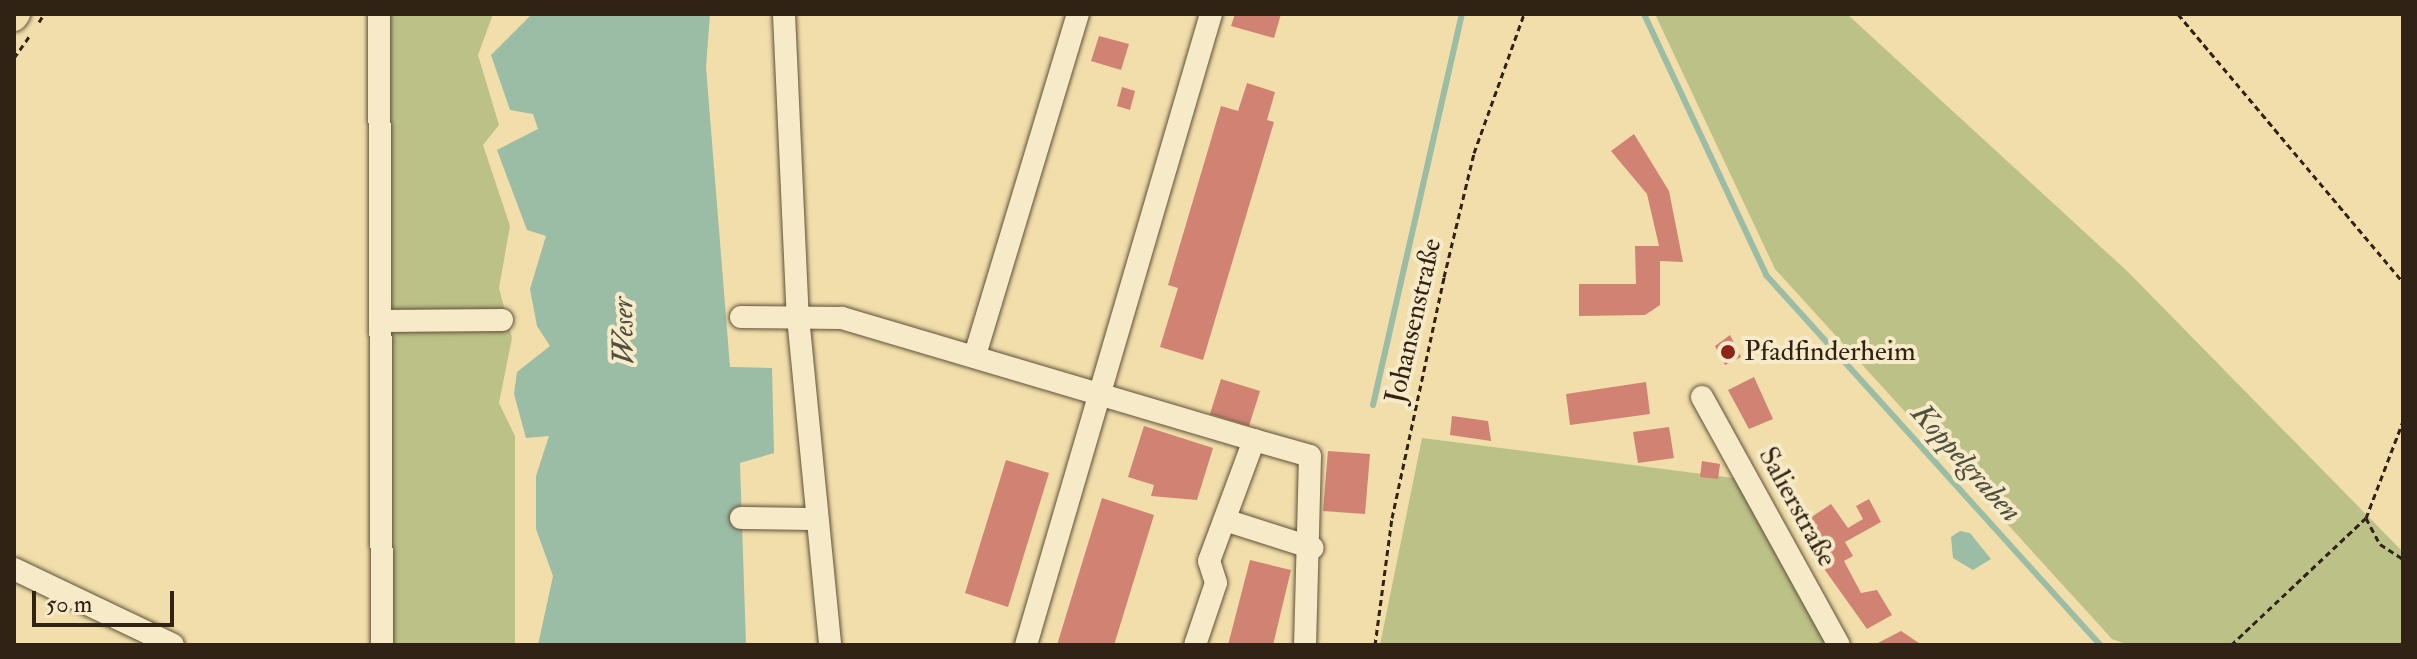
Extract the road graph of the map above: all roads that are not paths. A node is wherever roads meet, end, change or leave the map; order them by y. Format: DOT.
graph roads {
  1 [pos="379,14"];
  2 [pos="784,14"];
  3 [pos="1078,14"];
  4 [pos="1211,14"];
  5 [pos="741,317"];
  6 [pos="798,317"];
  7 [pos="502,320"];
  8 [pos="381,321"];
  9 [pos="975,355"];
  10 [pos="1100,394"];
  11 [pos="1702,397"];
  12 [pos="1254,440"];
  13 [pos="741,518"];
  14 [pos="816,519"];
  15 [pos="1225,520"];
  16 [pos="1313,548"];
  17 [pos="14,569"];
  18 [pos="173,645"];
  19 [pos="382,645"];
  20 [pos="830,645"];
  21 [pos="1026,645"];
  22 [pos="1195,645"];
  23 [pos="1305,645"];
  24 [pos="1839,645"];
  1 -- 8 [label="street"];
  2 -- 6 [label="street"];
  3 -- 9 [label="street"];
  4 -- 10 [label="street"];
  5 -- 6 [label="street"];
  6 -- 9 [label="street"];
  6 -- 14 [label="street"];
  7 -- 8 [label="street"];
  8 -- 19 [label="street"];
  9 -- 10 [label="street"];
  10 -- 12 [label="street"];
  10 -- 21 [label="street"];
  11 -- 24 [label="street, Salierstraße"];
  12 -- 15 [label="street"];
  12 -- 16 [label="street"];
  13 -- 14 [label="street"];
  14 -- 20 [label="street"];
  15 -- 16 [label="street"];
  15 -- 22 [label="street"];
  16 -- 23 [label="street"];
  17 -- 18 [label="street"];
}
